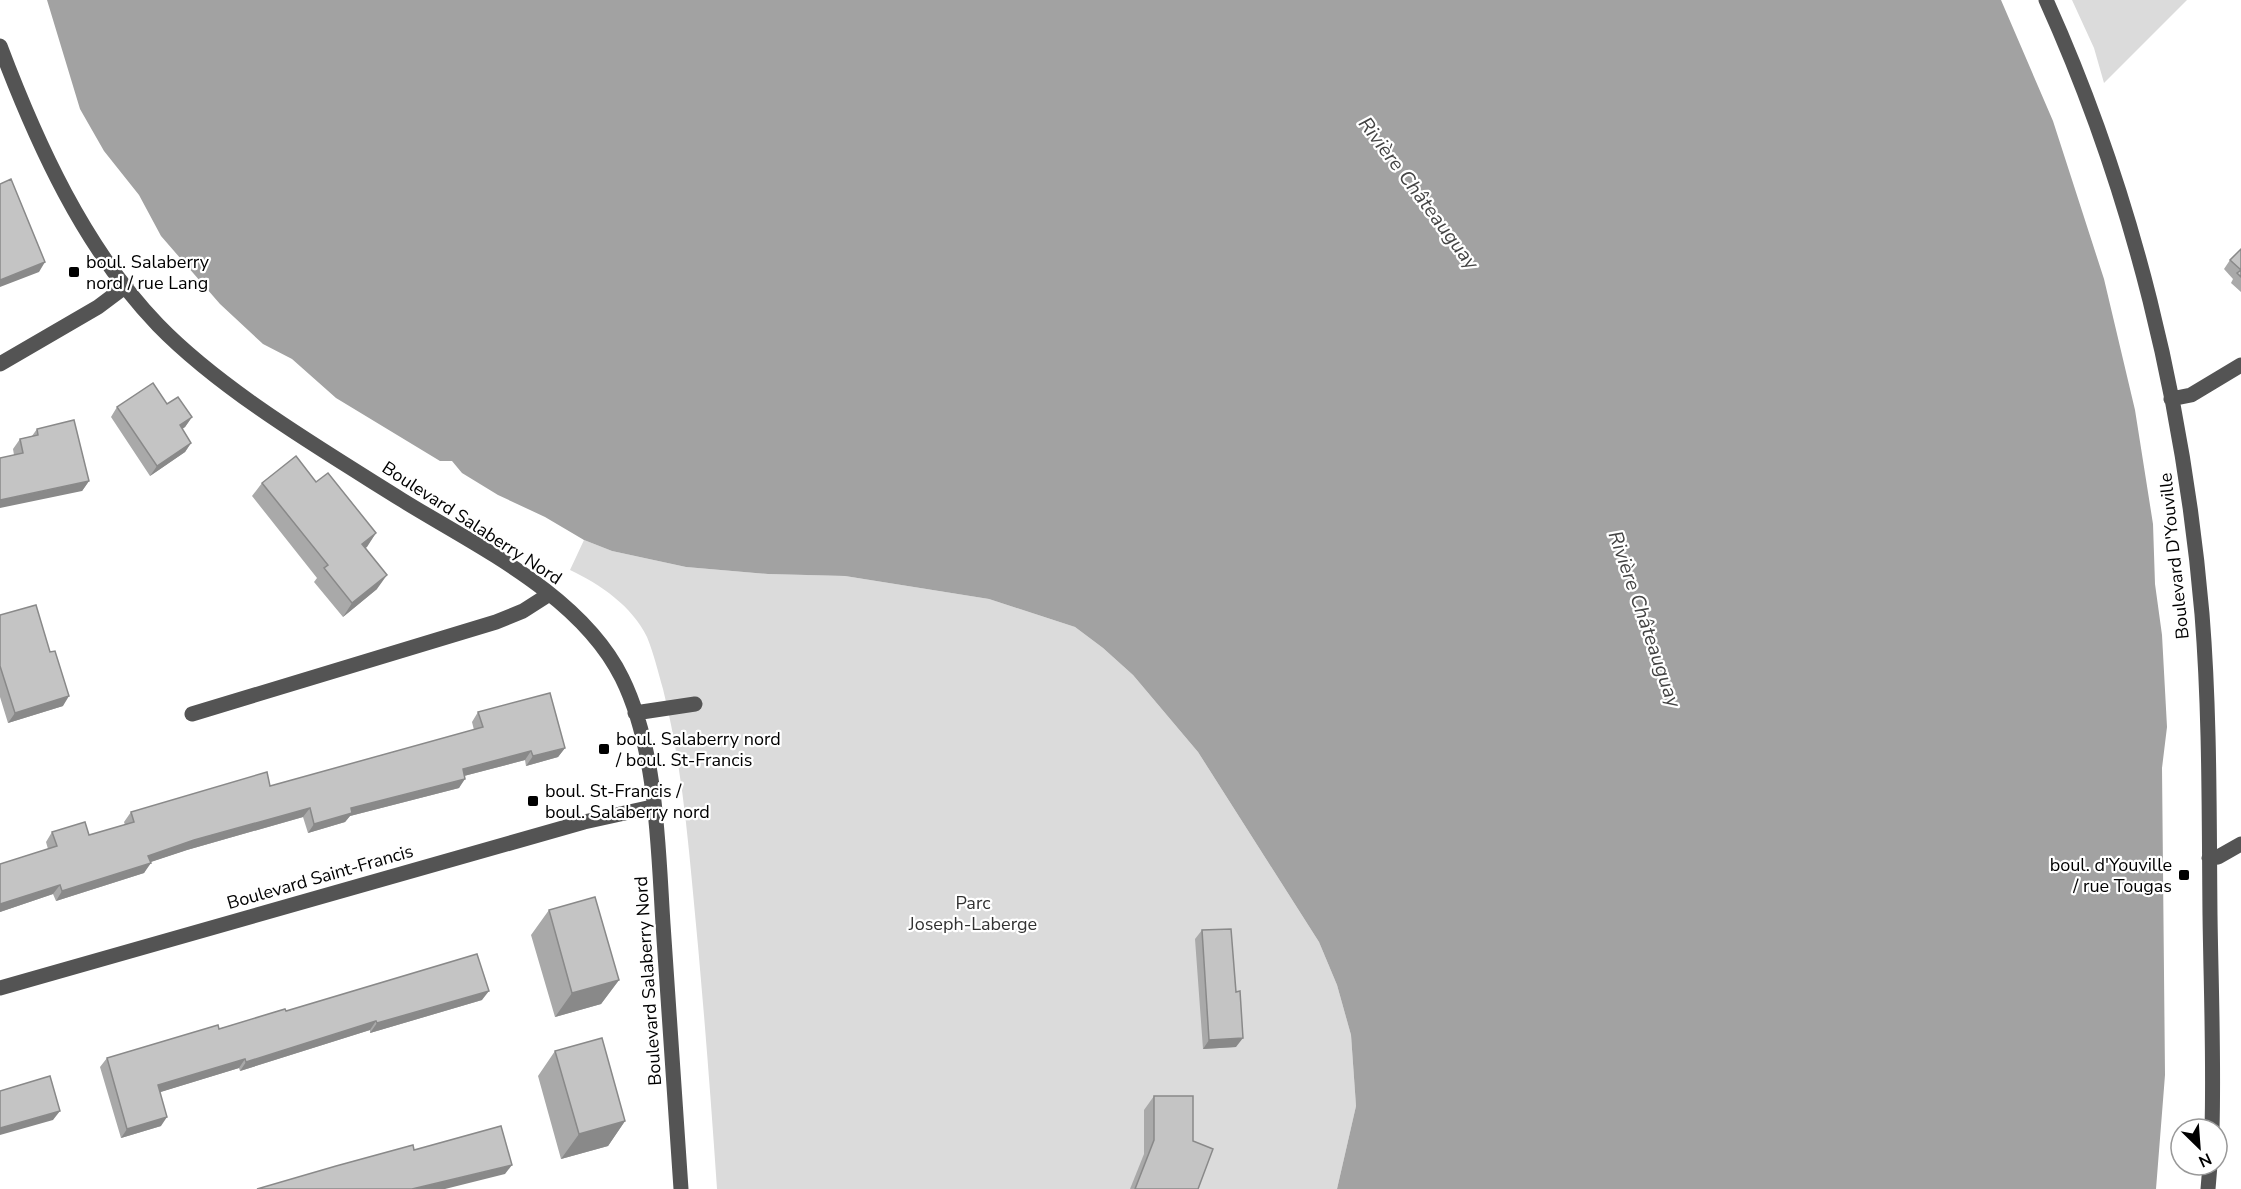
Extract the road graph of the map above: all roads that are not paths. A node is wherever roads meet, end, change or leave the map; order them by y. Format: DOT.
graph roads {
  1 [pos="2046,0"];
  2 [pos="0,46"];
  3 [pos="126,286"];
  4 [pos="0,364"];
  5 [pos="2241,365"];
  6 [pos="2172,399"];
  7 [pos="548,595"];
  8 [pos="695,704"];
  9 [pos="635,713"];
  10 [pos="192,714"];
  11 [pos="652,807"];
  12 [pos="2241,844"];
  13 [pos="2210,858"];
  14 [pos="0,988"];
  15 [pos="2212,1117"];
  16 [pos="681,1189"];
  1 -- 6 [label="street, Boulevard D'Youville"];
  2 -- 3 [label="street, Boulevard Salaberry Nord"];
  3 -- 4 [label="street"];
  3 -- 7 [label="street, Boulevard Salaberry Nord"];
  5 -- 6 [label="street"];
  6 -- 13 [label="street, Boulevard D'Youville"];
  7 -- 9 [label="street, Boulevard Salaberry Nord"];
  7 -- 10 [label="street"];
  8 -- 9 [label="street"];
  9 -- 11 [label="street, Boulevard Salaberry Nord"];
  11 -- 14 [label="street, Boulevard Saint-Francis"];
  11 -- 16 [label="street, Boulevard Salaberry Nord"];
  12 -- 13 [label="street"];
  13 -- 15 [label="street, Boulevard D'Youville"];
}
